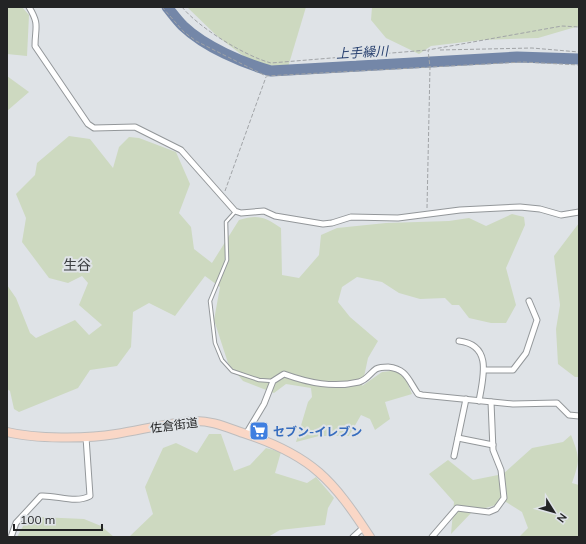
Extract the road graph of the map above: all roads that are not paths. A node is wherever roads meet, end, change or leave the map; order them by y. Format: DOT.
graph roads {
  1 [pos="29,7"];
  2 [pos="235,211"];
  3 [pos="579,212"];
  4 [pos="529,301"];
  5 [pos="459,341"];
  6 [pos="484,370"];
  7 [pos="273,381"];
  8 [pos="466,399"];
  9 [pos="479,401"];
  10 [pos="491,402"];
  11 [pos="579,416"];
  12 [pos="7,432"];
  13 [pos="246,434"];
  14 [pos="86,437"];
  15 [pos="458,438"];
  16 [pos="493,444"];
  17 [pos="454,456"];
  18 [pos="364,528"];
  19 [pos="11,537"];
  20 [pos="353,537"];
  21 [pos="370,537"];
  22 [pos="432,537"];
  1 -- 2 [label="street"];
  2 -- 3 [label="street"];
  2 -- 7 [label="lane"];
  4 -- 6 [label="street"];
  5 -- 6 [label="street"];
  6 -- 9 [label="street"];
  7 -- 8 [label="street"];
  7 -- 13 [label="street"];
  8 -- 9 [label="street"];
  8 -- 15 [label="street"];
  9 -- 10 [label="street"];
  10 -- 11 [label="street"];
  10 -- 16 [label="street"];
  12 -- 14 [label="main road, 佐倉街道"];
  13 -- 14 [label="main road, 佐倉街道"];
  13 -- 18 [label="main road, 佐倉街道"];
  14 -- 19 [label="street"];
  15 -- 16 [label="street"];
  15 -- 17 [label="street"];
  16 -- 22 [label="street"];
  18 -- 20 [label="street"];
  18 -- 21 [label="main road, 佐倉街道"];
}
